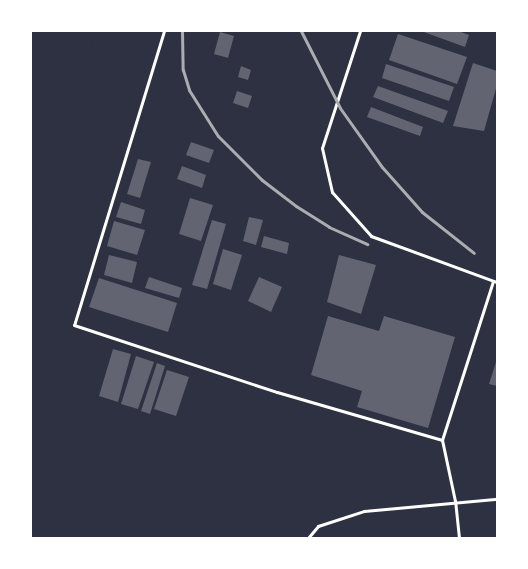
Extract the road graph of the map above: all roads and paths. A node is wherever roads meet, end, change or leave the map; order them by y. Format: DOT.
graph roads {
  1 [pos="164,31"];
  2 [pos="360,31"];
  3 [pos="492,281"];
  4 [pos="497,282"];
  5 [pos="442,440"];
  6 [pos="497,499"];
  7 [pos="455,502"];
  8 [pos="308,538"];
  9 [pos="459,538"];
  1 -- 5 [label="lane"];
  2 -- 3 [label="lane"];
  3 -- 4 [label="lane"];
  3 -- 5 [label="lane"];
  5 -- 7 [label="lane"];
  6 -- 7 [label="lane"];
  7 -- 8 [label="lane"];
  7 -- 9 [label="lane"];
}
